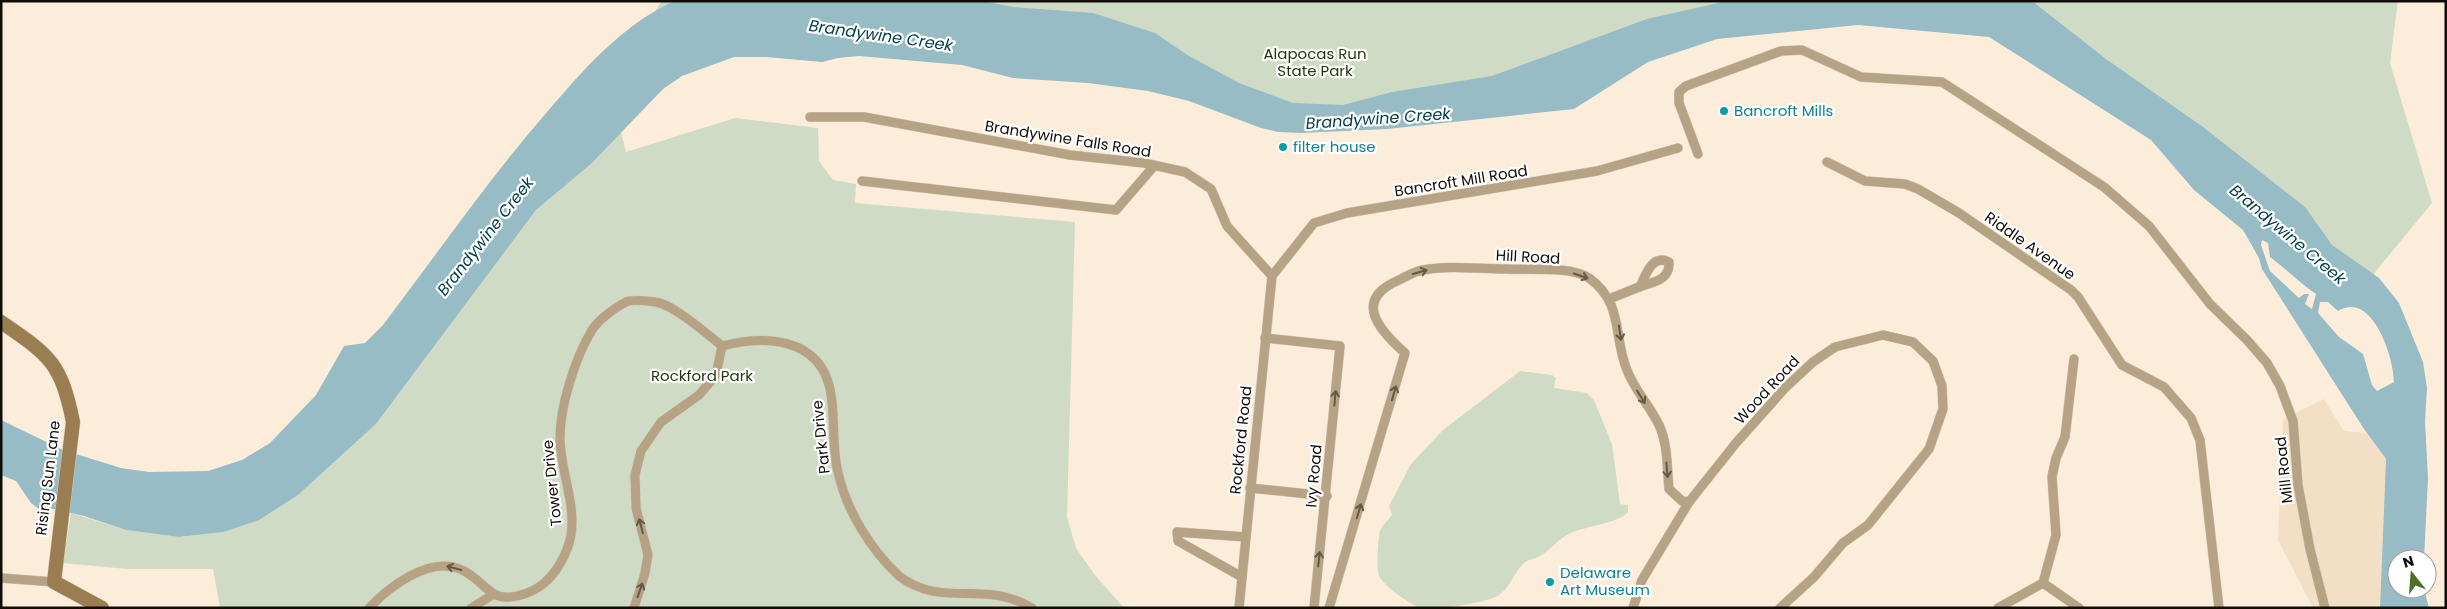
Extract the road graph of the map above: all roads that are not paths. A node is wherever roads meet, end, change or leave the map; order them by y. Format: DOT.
graph roads {
  1 [pos="810,117"];
  2 [pos="1678,148"];
  3 [pos="1698,154"];
  4 [pos="1827,162"];
  5 [pos="1154,166"];
  6 [pos="862,180"];
  7 [pos="1272,276"];
  8 [pos="1640,287"];
  9 [pos="1609,299"];
  10 [pos="1,322"];
  11 [pos="1265,338"];
  12 [pos="722,346"];
  13 [pos="2074,359"];
  14 [pos="1250,488"];
  15 [pos="1326,496"];
  16 [pos="1689,502"];
  17 [pos="1246,538"];
  18 [pos="1242,577"];
  19 [pos="1,578"];
  20 [pos="54,582"];
  21 [pos="2043,583"];
  22 [pos="494,594"];
  23 [pos="102,608"];
  24 [pos="369,608"];
  25 [pos="471,608"];
  26 [pos="634,608"];
  27 [pos="1032,608"];
  28 [pos="1239,608"];
  29 [pos="1314,608"];
  30 [pos="1330,608"];
  31 [pos="1633,608"];
  32 [pos="1780,608"];
  33 [pos="1998,608"];
  34 [pos="2079,608"];
  35 [pos="2219,608"];
  36 [pos="2325,608"];
  1 -- 5 [label="street, Brandywine Falls Road"];
  2 -- 7 [label="street, Bancroft Mill Road"];
  3 -- 36 [label="street, Mill Road"];
  4 -- 35 [label="street, Riddle Avenue"];
  5 -- 6 [label="street"];
  5 -- 7 [label="street, Brandywine Falls Road"];
  7 -- 11 [label="street, Rockford Road"];
  8 -- 9 [label="street"];
  9 -- 16 [label="street, Hill Road, one-way"];
  30 -- 9 [label="street, Hill Road, one-way"];
  10 -- 20 [label="street, Rising Sun Lane"];
  11 -- 14 [label="street, Rockford Road"];
  15 -- 11 [label="street, Ivy Road, one-way"];
  12 -- 22 [label="street, Tower Drive"];
  26 -- 12 [label="street, one-way"];
  12 -- 27 [label="street, Park Drive"];
  13 -- 21 [label="street"];
  14 -- 15 [label="street"];
  14 -- 17 [label="street, Rockford Road"];
  29 -- 15 [label="street, Ivy Road, one-way"];
  16 -- 31 [label="street, Wood Road"];
  16 -- 32 [label="street, Wood Road"];
  17 -- 18 [label="street, Rockford Road"];
  17 -- 18 [label="street"];
  18 -- 28 [label="street, Rockford Road"];
  19 -- 20 [label="street"];
  20 -- 23 [label="street"];
  21 -- 33 [label="street"];
  21 -- 34 [label="street"];
  22 -- 24 [label="street, one-way"];
  22 -- 25 [label="street"];
}
